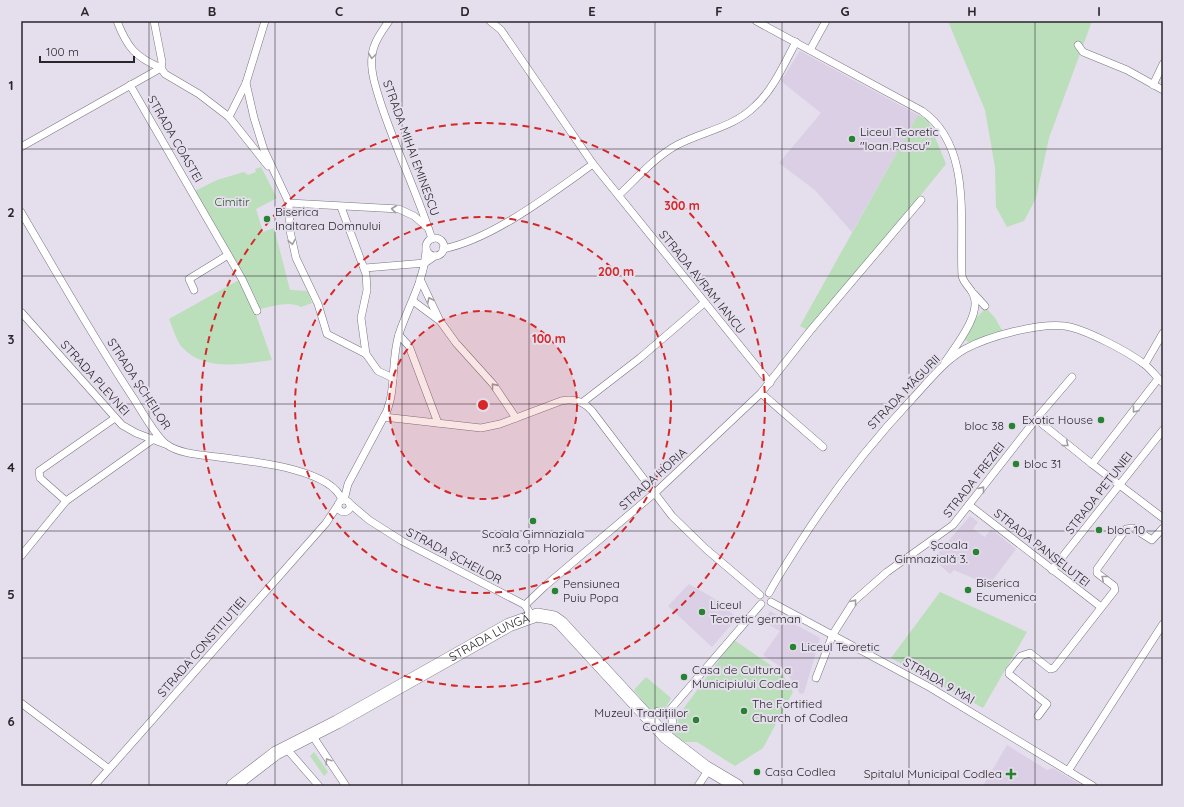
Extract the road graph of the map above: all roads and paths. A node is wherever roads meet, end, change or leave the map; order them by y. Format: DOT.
graph roads {
  1 [pos="117,21"];
  2 [pos="154,21"];
  3 [pos="265,21"];
  4 [pos="389,21"];
  5 [pos="490,21"];
  6 [pos="756,21"];
  7 [pos="826,21"];
  8 [pos="796,42"];
  9 [pos="1078,45"];
  10 [pos="810,50"];
  11 [pos="1163,64"];
  12 [pos="161,68"];
  13 [pos="246,83"];
  14 [pos="130,85"];
  15 [pos="1153,85"];
  16 [pos="1163,90"];
  17 [pos="229,117"];
  18 [pos="21,147"];
  19 [pos="593,164"];
  20 [pos="273,173"];
  21 [pos="619,195"];
  22 [pos="921,200"];
  23 [pos="289,203"];
  24 [pos="341,207"];
  25 [pos="21,212"];
  26 [pos="428,227"];
  27 [pos="432,239"];
  28 [pos="426,249"];
  29 [pos="443,249"];
  30 [pos="228,255"];
  31 [pos="436,256"];
  32 [pos="426,263"];
  33 [pos="365,268"];
  34 [pos="420,279"];
  35 [pos="194,290"];
  36 [pos="973,294"];
  37 [pos="413,301"];
  38 [pos="704,303"];
  39 [pos="986,306"];
  40 [pos="257,311"];
  41 [pos="21,312"];
  42 [pos="440,320"];
  43 [pos="1163,333"];
  44 [pos="399,335"];
  45 [pos="366,354"];
  46 [pos="1145,364"];
  47 [pos="941,368"];
  48 [pos="1072,377"];
  49 [pos="393,378"];
  50 [pos="1161,381"];
  51 [pos="770,383"];
  52 [pos="761,393"];
  53 [pos="583,402"];
  54 [pos="384,417"];
  55 [pos="115,418"];
  56 [pos="516,418"];
  57 [pos="1036,419"];
  58 [pos="438,423"];
  59 [pos="1163,430"];
  60 [pos="156,438"];
  61 [pos="165,444"];
  62 [pos="822,447"];
  63 [pos="1092,464"];
  64 [pos="1118,485"];
  65 [pos="654,494"];
  66 [pos="66,501"];
  67 [pos="344,502"];
  68 [pos="969,505"];
  69 [pos="344,512"];
  70 [pos="365,516"];
  71 [pos="1163,518"];
  72 [pos="326,523"];
  73 [pos="1163,528"];
  74 [pos="21,556"];
  75 [pos="1052,570"];
  76 [pos="769,593"];
  77 [pos="760,595"];
  78 [pos="772,602"];
  79 [pos="761,604"];
  80 [pos="1101,608"];
  81 [pos="528,610"];
  82 [pos="1162,628"];
  83 [pos="833,634"];
  84 [pos="816,678"];
  85 [pos="21,703"];
  86 [pos="669,711"];
  87 [pos="1038,716"];
  88 [pos="648,719"];
  89 [pos="312,735"];
  90 [pos="666,737"];
  91 [pos="286,748"];
  92 [pos="109,769"];
  93 [pos="709,769"];
  94 [pos="1068,771"];
  95 [pos="94,786"];
  96 [pos="233,786"];
  97 [pos="319,786"];
  98 [pos="346,786"];
  99 [pos="698,786"];
  100 [pos="737,786"];
  101 [pos="1093,786"];
  1 -- 12 [label="street"];
  2 -- 12 [label="street"];
  3 -- 13 [label="street"];
  4 -- 26 [label="street, STRADA MIHAI EMINESCU, one-way"];
  5 -- 19 [label="street, STRADA AVRAM IANCU"];
  6 -- 8 [label="street"];
  7 -- 10 [label="street"];
  8 -- 10 [label="street"];
  8 -- 21 [label="street"];
  9 -- 15 [label="street"];
  10 -- 36 [label="street"];
  11 -- 15 [label="street"];
  12 -- 14 [label="street"];
  12 -- 17 [label="street"];
  13 -- 17 [label="street"];
  13 -- 20 [label="street"];
  14 -- 18 [label="street"];
  14 -- 30 [label="street, STRADA COASTEI"];
  15 -- 16 [label="street"];
  17 -- 20 [label="street"];
  19 -- 21 [label="street, STRADA AVRAM IANCU"];
  19 -- 29 [label="street"];
  20 -- 23 [label="street"];
  21 -- 38 [label="street, STRADA AVRAM IANCU"];
  22 -- 51 [label="street, STRADA HORIA"];
  23 -- 24 [label="street"];
  23 -- 45 [label="street, one-way"];
  26 -- 24 [label="street, one-way"];
  24 -- 33 [label="street"];
  25 -- 60 [label="street, STRADA ȘCHEILOR"];
  26 -- 27 [label="street, STRADA MIHAI EMINESCU"];
  27 -- 28 [label="street"];
  27 -- 29 [label="street"];
  28 -- 31 [label="street"];
  28 -- 32 [label="street, STRADA CONSTITUȚIEI"];
  29 -- 31 [label="street"];
  30 -- 35 [label="street"];
  30 -- 40 [label="street, STRADA COASTEI"];
  31 -- 32 [label="street"];
  32 -- 33 [label="street"];
  32 -- 34 [label="street, STRADA CONSTITUȚIEI"];
  33 -- 45 [label="street"];
  34 -- 37 [label="street, STRADA CONSTITUȚIEI"];
  42 -- 34 [label="street, one-way"];
  36 -- 39 [label="street"];
  36 -- 47 [label="street"];
  37 -- 42 [label="street"];
  37 -- 44 [label="street, STRADA CONSTITUȚIEI"];
  38 -- 51 [label="street, STRADA AVRAM IANCU"];
  38 -- 53 [label="street"];
  41 -- 55 [label="street, STRADA PLEVNEI"];
  56 -- 42 [label="street, one-way"];
  43 -- 46 [label="street"];
  44 -- 49 [label="street, STRADA CONSTITUȚIEI"];
  44 -- 58 [label="street"];
  45 -- 49 [label="street"];
  46 -- 47 [label="street, STRADA MĂGURII"];
  46 -- 50 [label="street"];
  47 -- 76 [label="street, STRADA MĂGURII"];
  48 -- 57 [label="street, STRADA FREZIEI"];
  49 -- 54 [label="street, STRADA CONSTITUȚIEI"];
  50 -- 63 [label="street, one-way"];
  51 -- 52 [label="street, STRADA HORIA"];
  52 -- 62 [label="street"];
  52 -- 65 [label="street, STRADA HORIA"];
  53 -- 56 [label="street"];
  53 -- 65 [label="street"];
  54 -- 58 [label="street"];
  54 -- 67 [label="street, STRADA CONSTITUȚIEI"];
  55 -- 60 [label="street, STRADA PLEVNEI"];
  55 -- 66 [label="street"];
  56 -- 58 [label="street"];
  57 -- 63 [label="street, one-way"];
  68 -- 57 [label="street, STRADA FREZIEI, one-way"];
  59 -- 64 [label="street, STRADA PETUNIEI"];
  60 -- 61 [label="street, STRADA PLEVNEI"];
  60 -- 66 [label="street"];
  61 -- 67 [label="street, STRADA ȘCHEILOR"];
  63 -- 64 [label="street"];
  64 -- 71 [label="street"];
  64 -- 75 [label="street, STRADA PETUNIEI"];
  65 -- 77 [label="street"];
  65 -- 81 [label="street, STRADA HORIA"];
  66 -- 74 [label="street"];
  67 -- 69 [label="street"];
  67 -- 69 [label="street"];
  67 -- 70 [label="street, STRADA ȘCHEILOR"];
  67 -- 72 [label="street, STRADA CONSTITUȚIEI"];
  68 -- 75 [label="street, STRADA PANSELUȚEI"];
  83 -- 68 [label="street, STRADA FREZIEI, one-way"];
  69 -- 70 [label="street, STRADA ȘCHEILOR"];
  69 -- 72 [label="street, STRADA CONSTITUȚIEI"];
  70 -- 81 [label="street, STRADA ȘCHEILOR"];
  72 -- 92 [label="street, STRADA CONSTITUȚIEI"];
  80 -- 73 [label="street, STRADA PANSELUȚEI, one-way"];
  75 -- 80 [label="street, STRADA PANSELUȚEI"];
  76 -- 77 [label="street"];
  76 -- 78 [label="street"];
  77 -- 79 [label="street"];
  78 -- 79 [label="street"];
  78 -- 83 [label="street, STRADA 9 MAI"];
  79 -- 86 [label="street"];
  80 -- 87 [label="street, STRADA PANSELUȚEI"];
  81 -- 88 [label="highway, STRADA LUNGĂ"];
  81 -- 89 [label="highway, STRADA LUNGĂ"];
  82 -- 94 [label="street"];
  83 -- 84 [label="street, STRADA FREZIEI"];
  83 -- 94 [label="street, STRADA 9 MAI"];
  85 -- 92 [label="street"];
  86 -- 88 [label="street"];
  86 -- 90 [label="street"];
  88 -- 90 [label="highway, STRADA LUNGĂ"];
  89 -- 91 [label="highway, STRADA LUNGĂ"];
  98 -- 89 [label="street, one-way"];
  90 -- 93 [label="highway, STRADA LUNGĂ"];
  91 -- 96 [label="highway, STRADA LUNGĂ"];
  91 -- 97 [label="street"];
  92 -- 95 [label="street, STRADA CONSTITUȚIEI"];
  93 -- 99 [label="street"];
  93 -- 100 [label="highway, STRADA LUNGĂ"];
  94 -- 101 [label="street, STRADA 9 MAI"];
}
